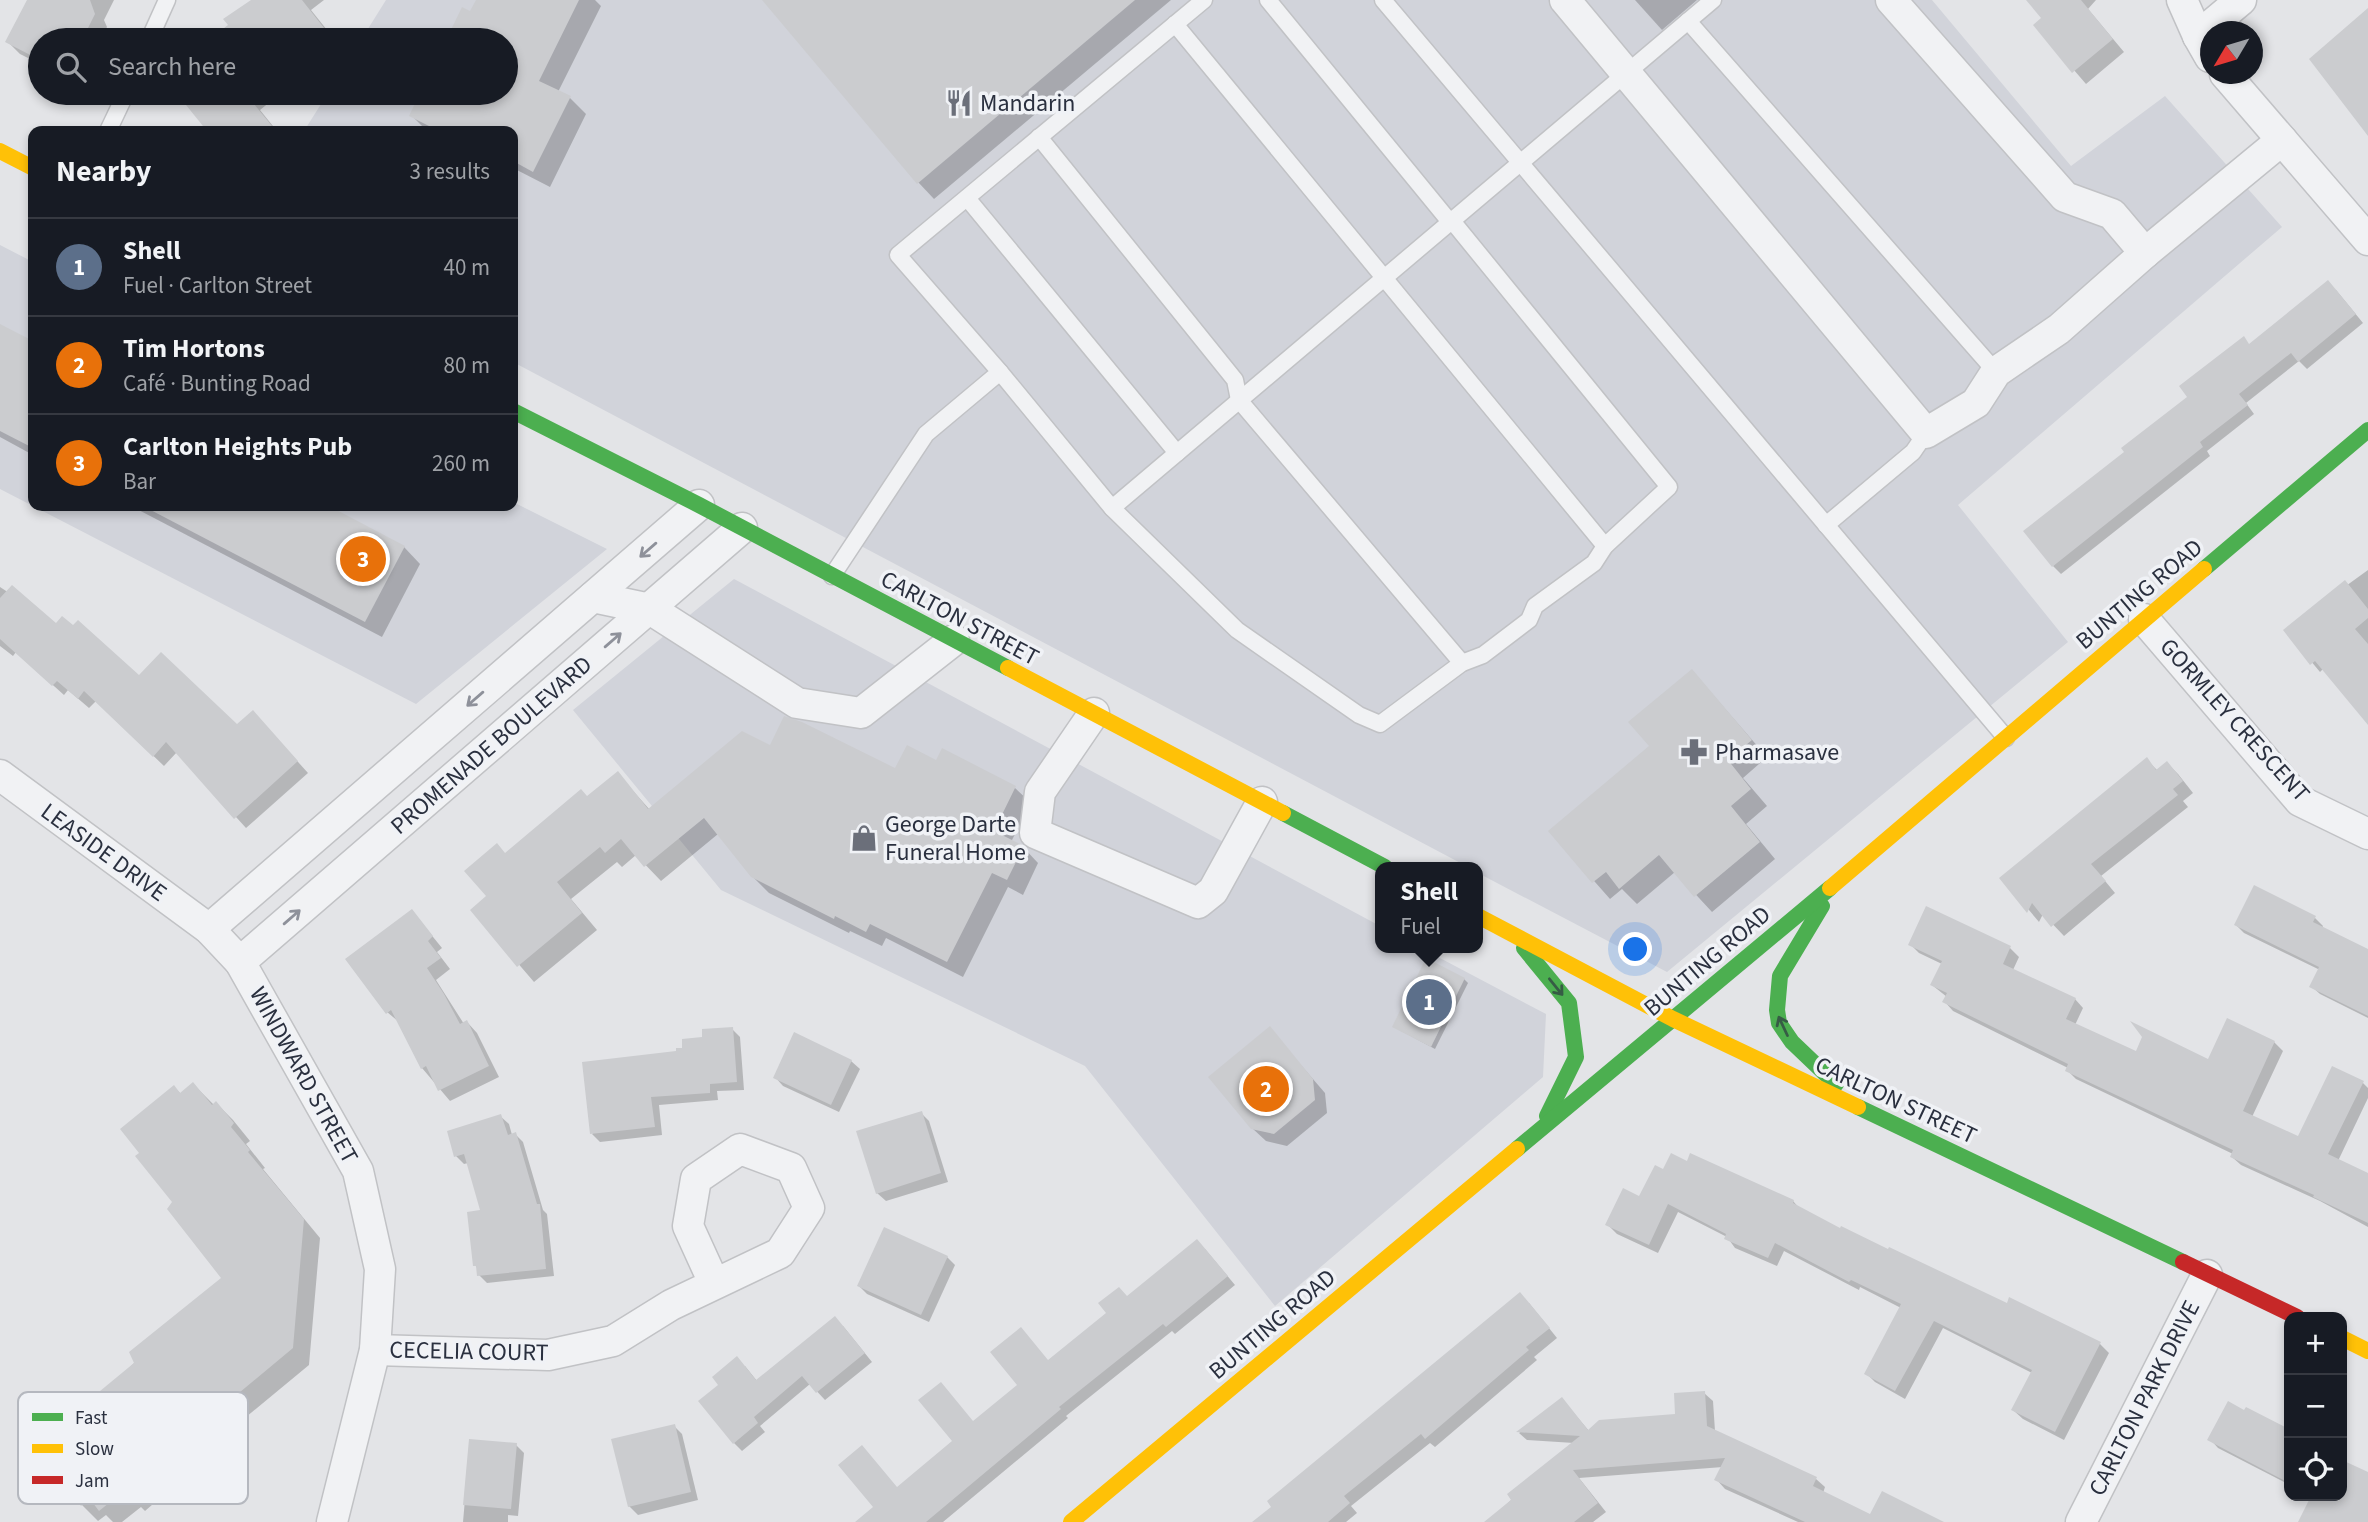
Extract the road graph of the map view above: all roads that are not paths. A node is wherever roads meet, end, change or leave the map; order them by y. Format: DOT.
graph roads {
  1 [pos="167,0"];
  2 [pos="1204,0"];
  3 [pos="1268,0"];
  4 [pos="1383,0"];
  5 [pos="1565,0"];
  6 [pos="1713,0"];
  7 [pos="1891,0"];
  8 [pos="2182,0"];
  9 [pos="2241,0"];
  10 [pos="1688,21"];
  11 [pos="2224,21"];
  12 [pos="1175,24"];
  13 [pos="154,28"];
  14 [pos="2200,38"];
  15 [pos="1626,74"];
  16 [pos="2234,84"];
  17 [pos="120,105"];
  18 [pos="110,126"];
  19 [pos="1039,137"];
  20 [pos="2282,140"];
  21 [pos="0,151"];
  22 [pos="1520,163"];
  23 [pos="28,165"];
  24 [pos="967,198"];
  25 [pos="1450,222"];
  26 [pos="2368,240"];
  27 [pos="2146,253"];
  28 [pos="1385,277"];
  29 [pos="1000,372"];
  30 [pos="1997,372"];
  31 [pos="1239,400"];
  32 [pos="518,414"];
  33 [pos="2368,430"];
  34 [pos="1926,433"];
  35 [pos="1177,453"];
  36 [pos="699,505"];
  37 [pos="1112,508"];
  38 [pos="1826,525"];
  39 [pos="742,528"];
  40 [pos="1605,546"];
  41 [pos="832,576"];
  42 [pos="593,597"];
  43 [pos="648,610"];
  44 [pos="2144,618"];
  45 [pos="954,640"];
  46 [pos="1462,663"];
  47 [pos="1094,713"];
  48 [pos="2006,737"];
  49 [pos="0,775"];
  50 [pos="1262,802"];
  51 [pos="2368,834"];
  52 [pos="1376,862"];
  53 [pos="1838,881"];
  54 [pos="1483,919"];
  55 [pos="209,929"];
  56 [pos="1513,934"];
  57 [pos="240,962"];
  58 [pos="1672,1019"];
  59 [pos="1863,1109"];
  60 [pos="1542,1128"];
  61 [pos="2207,1275"];
  62 [pos="714,1283"];
  63 [pos="2286,1312"];
  64 [pos="2347,1340"];
  65 [pos="375,1350"];
  66 [pos="2368,1351"];
  67 [pos="332,1522"];
  68 [pos="1071,1522"];
  69 [pos="2081,1522"];
  1 -- 13 [label="lane"];
  2 -- 12 [label="lane"];
  3 -- 25 [label="lane"];
  4 -- 22 [label="lane"];
  5 -- 15 [label="street"];
  6 -- 10 [label="lane"];
  7 -- 27 [label="street"];
  8 -- 14 [label="street"];
  9 -- 11 [label="street"];
  10 -- 15 [label="lane"];
  10 -- 30 [label="lane"];
  12 -- 19 [label="lane"];
  12 -- 28 [label="lane"];
  15 -- 22 [label="lane"];
  15 -- 34 [label="street"];
  16 -- 20 [label="street"];
  17 -- 18 [label="lane"];
  19 -- 24 [label="lane"];
  19 -- 31 [label="lane"];
  20 -- 26 [label="street"];
  20 -- 27 [label="street"];
  21 -- 23 [label="main road"];
  22 -- 25 [label="lane"];
  22 -- 38 [label="lane"];
  24 -- 29 [label="lane"];
  24 -- 35 [label="lane"];
  25 -- 28 [label="lane"];
  25 -- 40 [label="lane"];
  27 -- 30 [label="street"];
  28 -- 31 [label="lane"];
  28 -- 40 [label="lane"];
  29 -- 37 [label="lane"];
  29 -- 41 [label="lane"];
  30 -- 34 [label="street"];
  31 -- 35 [label="lane"];
  31 -- 46 [label="lane"];
  32 -- 36 [label="main road, CARLTON STREET"];
  33 -- 44 [label="main road, BUNTING ROAD"];
  34 -- 38 [label="lane"];
  35 -- 37 [label="lane"];
  36 -- 39 [label="main road, CARLTON STREET"];
  36 -- 42 [label="street, PROMENADE BOULEVARD, one-way"];
  37 -- 46 [label="lane"];
  38 -- 48 [label="lane"];
  39 -- 41 [label="main road, CARLTON STREET"];
  39 -- 43 [label="street, PROMENADE BOULEVARD"];
  40 -- 46 [label="lane"];
  41 -- 45 [label="main road, CARLTON STREET"];
  42 -- 43 [label="street"];
  42 -- 55 [label="street, PROMENADE BOULEVARD, one-way"];
  43 -- 45 [label="street"];
  57 -- 43 [label="street, PROMENADE BOULEVARD, one-way"];
  44 -- 48 [label="main road, BUNTING ROAD"];
  44 -- 51 [label="street, GORMLEY CRESCENT"];
  45 -- 47 [label="main road, CARLTON STREET"];
  47 -- 50 [label="main road, CARLTON STREET"];
  47 -- 50 [label="street"];
  48 -- 53 [label="main road, BUNTING ROAD"];
  49 -- 55 [label="street, LEASIDE DRIVE"];
  50 -- 52 [label="main road, CARLTON STREET"];
  53 -- 58 [label="main road, BUNTING ROAD"];
  59 -- 53 [label="main road, one-way"];
  54 -- 56 [label="main road, CARLTON STREET"];
  55 -- 57 [label="street, WINDWARD STREET"];
  56 -- 58 [label="main road, CARLTON STREET"];
  56 -- 60 [label="main road, one-way"];
  57 -- 65 [label="street, WINDWARD STREET"];
  58 -- 59 [label="main road, CARLTON STREET"];
  58 -- 60 [label="main road, BUNTING ROAD"];
  59 -- 61 [label="main road, CARLTON STREET"];
  60 -- 68 [label="main road, BUNTING ROAD"];
  61 -- 63 [label="main road, CARLTON STREET"];
  61 -- 69 [label="street, CARLTON PARK DRIVE"];
  62 -- 62 [label="street, CECELIA COURT"];
  62 -- 65 [label="street, CECELIA COURT"];
  64 -- 66 [label="main road"];
  65 -- 67 [label="street, WINDWARD STREET"];
}
